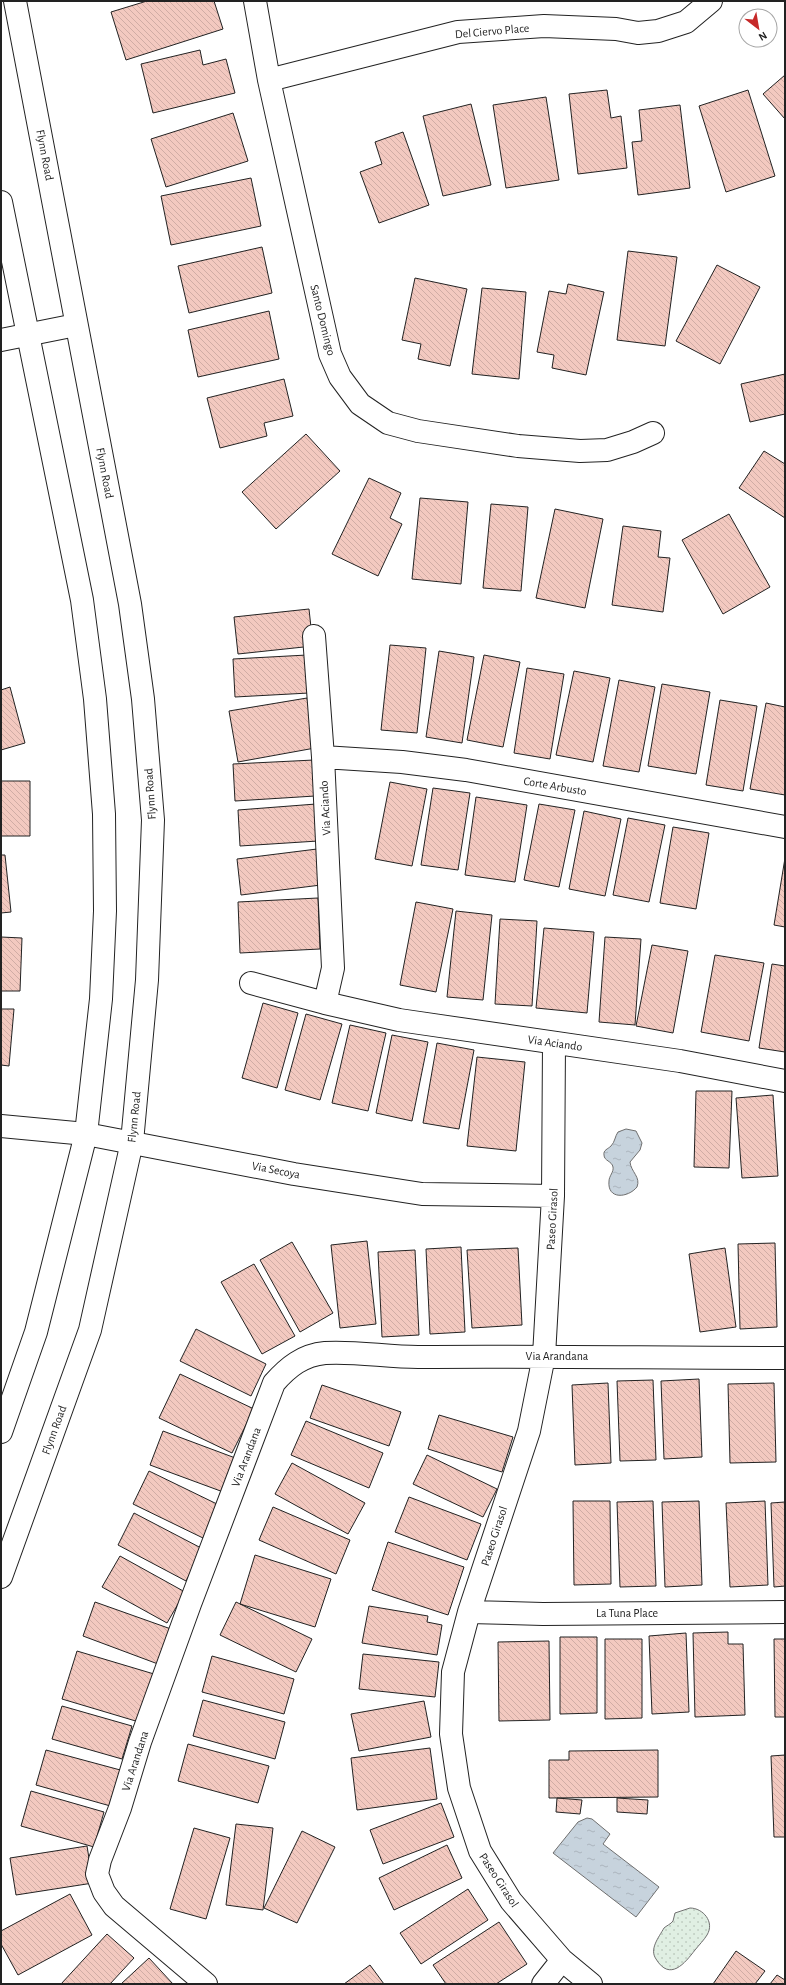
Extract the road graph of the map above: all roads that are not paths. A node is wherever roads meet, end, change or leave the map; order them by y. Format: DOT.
graph roads {
  1 [pos="15,1"];
  2 [pos="255,1"];
  3 [pos="711,1"];
  4 [pos="269,80"];
  5 [pos="1,202"];
  6 [pos="76,325"];
  7 [pos="28,335"];
  8 [pos="1,340"];
  9 [pos="653,432"];
  10 [pos="314,636"];
  11 [pos="322,758"];
  12 [pos="785,827"];
  13 [pos="251,983"];
  14 [pos="325,1003"];
  15 [pos="554,1043"];
  16 [pos="785,1081"];
  17 [pos="1,1126"];
  18 [pos="86,1134"];
  19 [pos="132,1142"];
  20 [pos="553,1196"];
  21 [pos="544,1356"];
  22 [pos="785,1358"];
  23 [pos="1,1432"];
  24 [pos="1,1577"];
  25 [pos="469,1612"];
  26 [pos="785,1612"];
  27 [pos="562,1960"];
  28 [pos="206,1984"];
  29 [pos="543,1984"];
  30 [pos="591,1984"];
  1 -- 6 [label="street, Flynn Road"];
  2 -- 4 [label="street, Santo Domingo"];
  3 -- 4 [label="street, Del Ciervo Place"];
  4 -- 9 [label="street, Santo Domingo"];
  5 -- 7 [label="street"];
  6 -- 7 [label="street"];
  6 -- 19 [label="street, Flynn Road"];
  7 -- 8 [label="street"];
  7 -- 18 [label="street"];
  10 -- 11 [label="street, Via Aciando"];
  11 -- 12 [label="street, Corte Arbusto"];
  11 -- 14 [label="street, Via Aciando"];
  13 -- 14 [label="street, Via Aciando"];
  14 -- 15 [label="street, Via Aciando"];
  15 -- 16 [label="street, Via Aciando"];
  15 -- 20 [label="street, Paseo Girasol"];
  17 -- 18 [label="street, Via Secoya"];
  18 -- 19 [label="street, Via Secoya"];
  18 -- 23 [label="street"];
  19 -- 20 [label="street, Via Secoya"];
  19 -- 24 [label="street, Flynn Road"];
  20 -- 21 [label="street, Paseo Girasol"];
  21 -- 22 [label="street, Via Arandana"];
  21 -- 25 [label="street, Paseo Girasol"];
  21 -- 28 [label="street, Via Arandana"];
  25 -- 26 [label="street, La Tuna Place"];
  25 -- 27 [label="street, Paseo Girasol"];
  27 -- 29 [label="street"];
  27 -- 30 [label="street, Paseo Girasol"];
}
